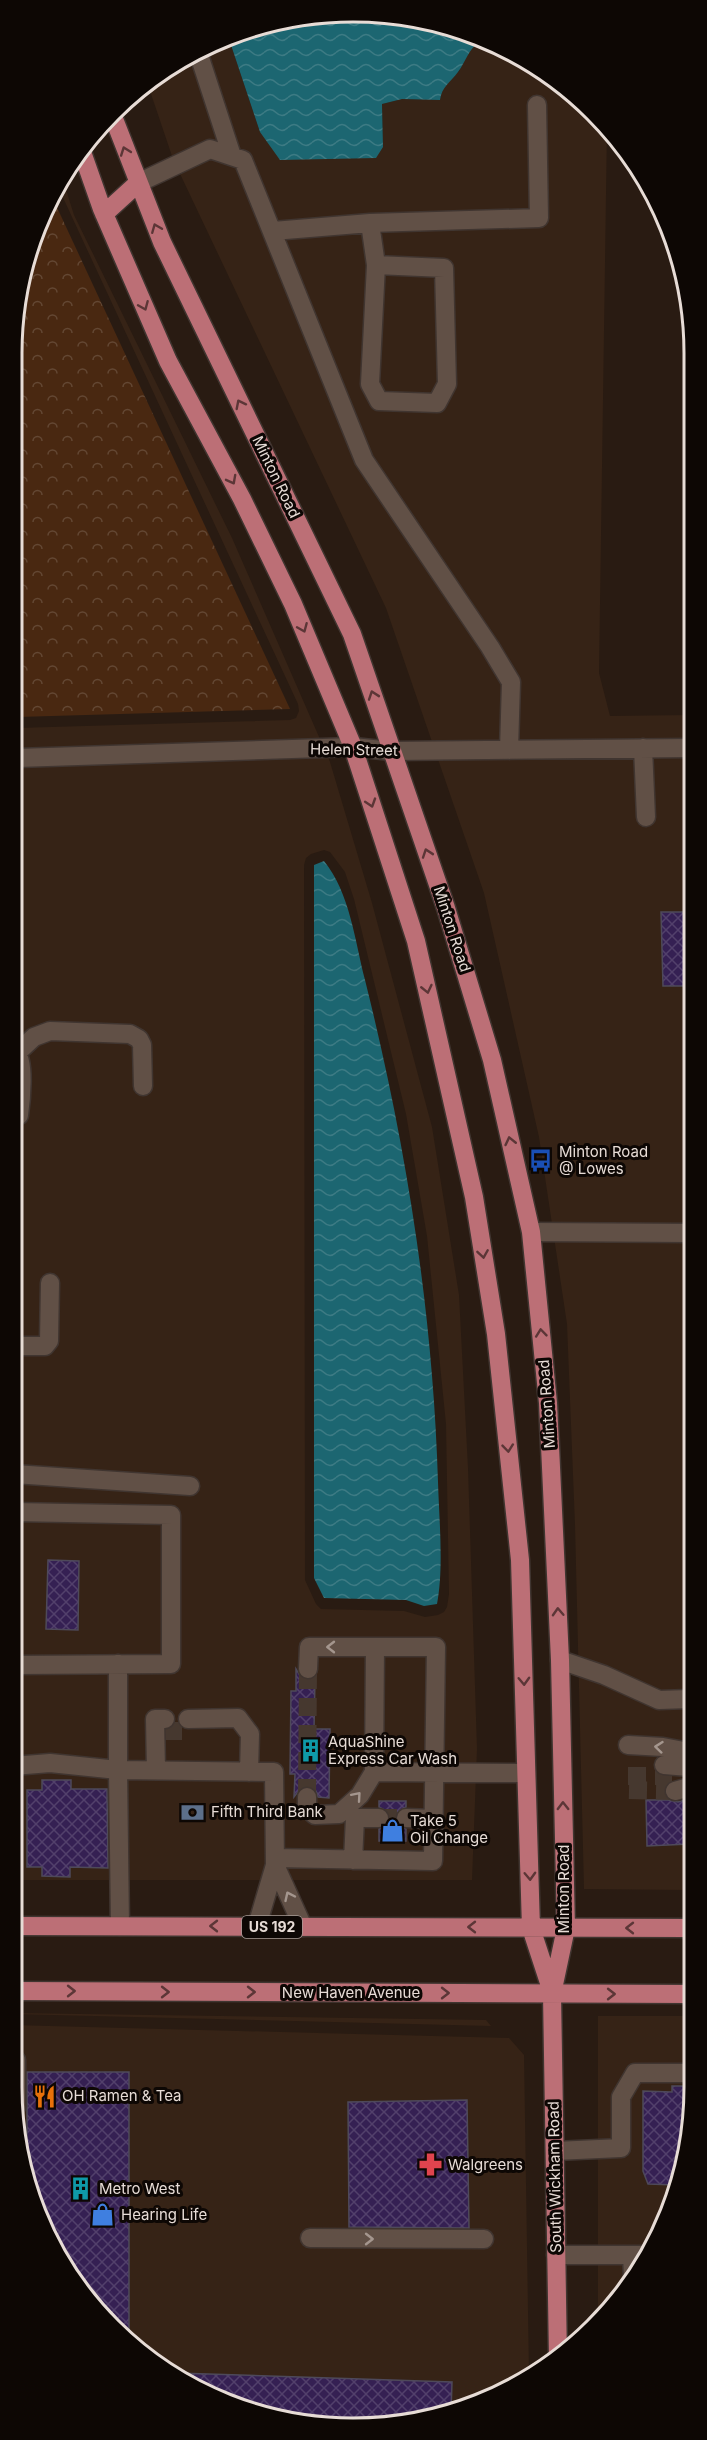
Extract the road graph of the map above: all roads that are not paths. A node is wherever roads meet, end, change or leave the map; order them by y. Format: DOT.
graph roads {
  1 [pos="201,60"];
  2 [pos="537,105"];
  3 [pos="116,123"];
  4 [pos="232,156"];
  5 [pos="85,160"];
  6 [pos="138,183"];
  7 [pos="104,214"];
  8 [pos="370,223"];
  9 [pos="273,231"];
  10 [pos="376,265"];
  11 [pos="353,747"];
  12 [pos="643,748"];
  13 [pos="684,748"];
  14 [pos="509,750"];
  15 [pos="392,751"];
  16 [pos="22,758"];
  17 [pos="645,817"];
  18 [pos="22,1047"];
  19 [pos="143,1086"];
  20 [pos="531,1232"];
  21 [pos="684,1233"];
  22 [pos="50,1282"];
  23 [pos="22,1346"];
  24 [pos="22,1475"];
  25 [pos="190,1486"];
  26 [pos="22,1512"];
  27 [pos="375,1647"];
  28 [pos="560,1660"];
  29 [pos="118,1664"];
  30 [pos="22,1665"];
  31 [pos="308,1670"];
  32 [pos="684,1699"];
  33 [pos="187,1725"];
  34 [pos="162,1727"];
  35 [pos="628,1745"];
  36 [pos="684,1751"];
  37 [pos="22,1765"];
  38 [pos="118,1770"];
  39 [pos="156,1770"];
  40 [pos="249,1772"];
  41 [pos="374,1772"];
  42 [pos="435,1773"];
  43 [pos="526,1773"];
  44 [pos="307,1797"];
  45 [pos="379,1818"];
  46 [pos="406,1818"];
  47 [pos="434,1819"];
  48 [pos="353,1860"];
  49 [pos="275,1862"];
  50 [pos="22,1926"];
  51 [pos="120,1926"];
  52 [pos="257,1926"];
  53 [pos="303,1927"];
  54 [pos="531,1928"];
  55 [pos="566,1928"];
  56 [pos="684,1928"];
  57 [pos="22,1991"];
  58 [pos="552,1994"];
  59 [pos="684,1994"];
  60 [pos="684,2073"];
  61 [pos="555,2151"];
  62 [pos="310,2238"];
  63 [pos="484,2239"];
  64 [pos="556,2255"];
  65 [pos="638,2255"];
  66 [pos="558,2347"];
  1 -- 4 [label="street"];
  2 -- 8 [label="street"];
  6 -- 3 [label="main road, Minton Road, one-way"];
  4 -- 6 [label="street"];
  4 -- 9 [label="street"];
  5 -- 7 [label="main road, Minton Road"];
  6 -- 7 [label="main road"];
  15 -- 6 [label="main road, Minton Road, one-way"];
  7 -- 11 [label="main road, Minton Road, one-way"];
  8 -- 9 [label="street"];
  8 -- 10 [label="street"];
  9 -- 14 [label="street"];
  10 -- 10 [label="street"];
  11 -- 15 [label="street, Helen Street"];
  11 -- 16 [label="street, Helen Street"];
  11 -- 43 [label="main road, Minton Road, one-way"];
  12 -- 13 [label="street, Helen Street"];
  12 -- 14 [label="street, Helen Street"];
  12 -- 17 [label="street"];
  14 -- 15 [label="street, Helen Street"];
  20 -- 15 [label="main road, Minton Road, one-way"];
  18 -- 19 [label="street"];
  20 -- 21 [label="street"];
  28 -- 20 [label="main road, Minton Road, one-way"];
  22 -- 23 [label="street"];
  24 -- 25 [label="street"];
  26 -- 29 [label="street"];
  27 -- 31 [label="street, one-way"];
  27 -- 41 [label="street"];
  27 -- 42 [label="street"];
  28 -- 32 [label="street"];
  55 -- 28 [label="main road, Minton Road, one-way"];
  29 -- 30 [label="street"];
  29 -- 38 [label="street"];
  33 -- 40 [label="street"];
  34 -- 39 [label="street"];
  36 -- 35 [label="street, one-way"];
  37 -- 38 [label="street"];
  38 -- 39 [label="street"];
  38 -- 51 [label="street"];
  39 -- 40 [label="street"];
  40 -- 49 [label="street"];
  41 -- 42 [label="street"];
  44 -- 41 [label="street, one-way"];
  42 -- 43 [label="street"];
  42 -- 47 [label="street"];
  43 -- 54 [label="main road, Minton Road, one-way"];
  45 -- 48 [label="street"];
  46 -- 47 [label="street"];
  47 -- 48 [label="street"];
  48 -- 49 [label="street"];
  49 -- 52 [label="street"];
  53 -- 49 [label="street, one-way"];
  50 -- 51 [label="main road, US 192"];
  52 -- 51 [label="main road, US 192, one-way"];
  52 -- 53 [label="main road, US 192"];
  54 -- 53 [label="main road, US 192, one-way"];
  54 -- 55 [label="main road, US 192"];
  54 -- 58 [label="main road, Minton Road"];
  56 -- 55 [label="main road, US 192, one-way"];
  55 -- 58 [label="main road, Minton Road"];
  57 -- 58 [label="main road, New Haven Avenue, one-way"];
  58 -- 59 [label="main road, New Haven Avenue, one-way"];
  58 -- 61 [label="main road, South Wickham Road"];
  60 -- 61 [label="street"];
  61 -- 64 [label="main road, South Wickham Road"];
  62 -- 63 [label="street, one-way"];
  64 -- 65 [label="street"];
  64 -- 66 [label="main road, South Wickham Road"];
}
